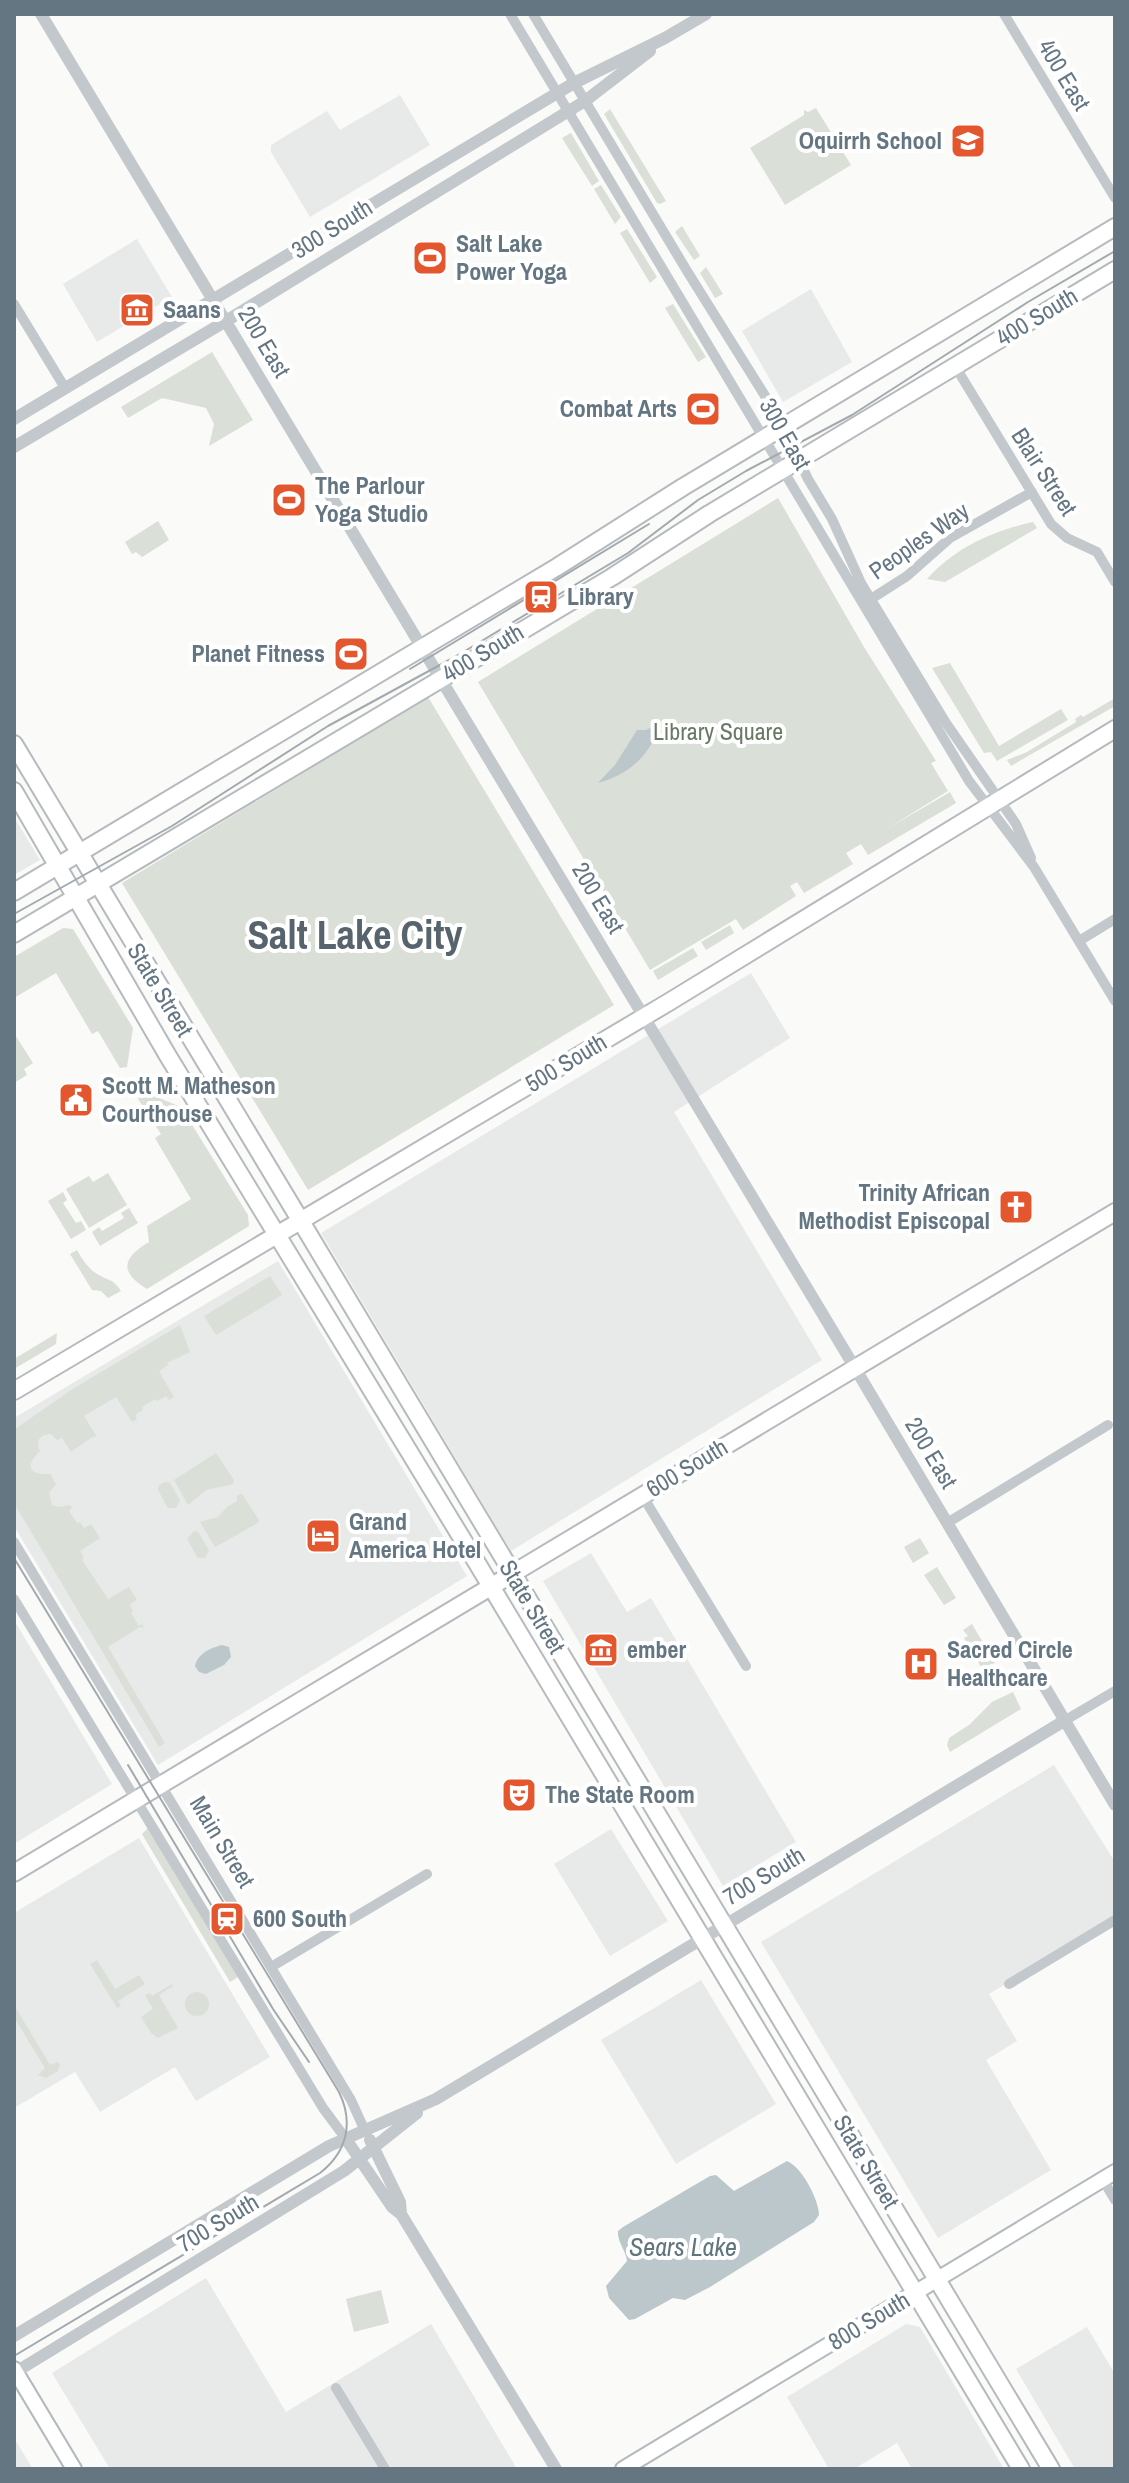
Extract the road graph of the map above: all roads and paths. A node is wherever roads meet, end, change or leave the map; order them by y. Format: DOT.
graph roads {
  1 [pos="41,14"];
  2 [pos="510,14"];
  3 [pos="533,14"];
  4 [pos="706,14"];
  5 [pos="1004,14"];
  6 [pos="665,38"];
  7 [pos="574,83"];
  8 [pos="558,92"];
  9 [pos="585,101"];
  10 [pos="569,111"];
  11 [pos="1115,198"];
  12 [pos="1115,227"];
  13 [pos="1115,270"];
  14 [pos="213,301"];
  15 [pos="14,304"];
  16 [pos="226,321"];
  17 [pos="955,366"];
  18 [pos="65,388"];
  19 [pos="17,418"];
  20 [pos="784,429"];
  21 [pos="34,435"];
  22 [pos="765,440"];
  23 [pos="14,447"];
  24 [pos="799,461"];
  25 [pos="783,471"];
  26 [pos="1032,492"];
  27 [pos="1115,582"];
  28 [pos="871,599"];
  29 [pos="422,648"];
  30 [pos="441,678"];
  31 [pos="1115,729"];
  32 [pos="14,744"];
  33 [pos="14,791"];
  34 [pos="992,803"];
  35 [pos="78,853"];
  36 [pos="56,866"];
  37 [pos="98,886"];
  38 [pos="14,892"];
  39 [pos="75,899"];
  40 [pos="1115,919"];
  41 [pos="14,934"];
  42 [pos="1079,941"];
  43 [pos="1115,1001"];
  44 [pos="644,1017"];
  45 [pos="1115,1212"];
  46 [pos="300,1221"];
  47 [pos="276,1235"];
  48 [pos="855,1368"];
  49 [pos="14,1391"];
  50 [pos="1108,1425"];
  51 [pos="642,1495"];
  52 [pos="947,1523"];
  53 [pos="14,1542"];
  54 [pos="513,1573"];
  55 [pos="491,1587"];
  56 [pos="14,1599"];
  57 [pos="746,1666"];
  58 [pos="1115,1691"];
  59 [pos="1064,1721"];
  60 [pos="162,1784"];
  61 [pos="135,1800"];
  62 [pos="1115,1805"];
  63 [pos="14,1873"];
  64 [pos="427,1874"];
  65 [pos="1115,1920"];
  66 [pos="724,1926"];
  67 [pos="703,1939"];
  68 [pos="271,1967"];
  69 [pos="1009,1984"];
  70 [pos="436,2099"];
  71 [pos="365,2131"];
  72 [pos="346,2139"];
  73 [pos="373,2147"];
  74 [pos="359,2159"];
  75 [pos="1109,2176"];
  76 [pos="1115,2200"];
  77 [pos="401,2214"];
  78 [pos="936,2280"];
  79 [pos="914,2294"];
  80 [pos="14,2336"];
  81 [pos="15,2371"];
  82 [pos="336,2388"];
  83 [pos="74,2469"];
  84 [pos="385,2469"];
  85 [pos="556,2469"];
  86 [pos="623,2469"];
  87 [pos="1021,2469"];
  88 [pos="1051,2469"];
  1 -- 14 [label="street, 200 East"];
  2 -- 8 [label="street, 300 East"];
  3 -- 7 [label="street, 300 East"];
  4 -- 6 [label="street, 300 South"];
  5 -- 11 [label="street, 400 East"];
  6 -- 7 [label="street, 300 South"];
  6 -- 9 [label="street, 300 South"];
  7 -- 8 [label="street, 300 South"];
  7 -- 9 [label="street, 300 East"];
  8 -- 10 [label="street, 300 East"];
  8 -- 14 [label="street, 300 South"];
  9 -- 10 [label="street, 300 South"];
  9 -- 20 [label="street, 300 East"];
  10 -- 16 [label="street, 300 South"];
  10 -- 22 [label="street, 300 East"];
  12 -- 20 [label="main road, 400 South"];
  13 -- 17 [label="main road, 400 South"];
  14 -- 16 [label="street, 200 East"];
  14 -- 18 [label="street, 300 South"];
  15 -- 18 [label="street"];
  16 -- 21 [label="street, 300 South"];
  16 -- 29 [label="street, 200 East"];
  17 -- 24 [label="main road, 400 South"];
  17 -- 26 [label="street, Blair Street"];
  18 -- 19 [label="street, 300 South"];
  19 -- 21 [label="street"];
  20 -- 22 [label="main road, 400 South"];
  20 -- 24 [label="street, 300 East"];
  21 -- 23 [label="street, 300 South"];
  22 -- 25 [label="street, 300 East"];
  22 -- 29 [label="main road, 400 South"];
  24 -- 25 [label="main road, 400 South"];
  24 -- 28 [label="street, 300 East"];
  25 -- 30 [label="main road, 400 South"];
  25 -- 34 [label="street, 300 East"];
  26 -- 27 [label="street, Blair Street"];
  26 -- 28 [label="street, Peoples Way"];
  28 -- 34 [label="street, 300 East"];
  29 -- 30 [label="street, 200 East"];
  29 -- 35 [label="main road, 400 South"];
  30 -- 37 [label="main road, 400 South"];
  30 -- 44 [label="street, 200 East"];
  31 -- 34 [label="main road, 500 South"];
  32 -- 35 [label="main road, State Street"];
  33 -- 36 [label="main road, State Street"];
  34 -- 42 [label="street, 300 East"];
  34 -- 44 [label="main road, 500 South"];
  35 -- 36 [label="main road, 400 South"];
  35 -- 37 [label="main road, State Street"];
  36 -- 38 [label="main road, 400 South"];
  36 -- 39 [label="main road, State Street"];
  37 -- 39 [label="main road, 400 South"];
  37 -- 46 [label="main road, State Street"];
  39 -- 41 [label="main road, 400 South"];
  39 -- 47 [label="main road, State Street"];
  40 -- 42 [label="street"];
  42 -- 43 [label="street, 300 East"];
  44 -- 46 [label="main road, 500 South"];
  44 -- 48 [label="street, 200 East"];
  45 -- 48 [label="main road, 600 South"];
  46 -- 47 [label="main road, 500 South"];
  46 -- 54 [label="main road, State Street"];
  47 -- 49 [label="main road, 500 South"];
  47 -- 55 [label="main road, State Street"];
  48 -- 51 [label="main road, 600 South"];
  48 -- 52 [label="street, 200 East"];
  50 -- 52 [label="street"];
  51 -- 54 [label="main road, 600 South"];
  51 -- 57 [label="street"];
  52 -- 59 [label="street, 200 East"];
  53 -- 60 [label="street, Main Street"];
  54 -- 55 [label="main road, 600 South"];
  54 -- 66 [label="main road, State Street"];
  55 -- 60 [label="main road, 600 South"];
  55 -- 67 [label="main road, State Street"];
  56 -- 61 [label="street, Main Street"];
  58 -- 59 [label="street, 700 South"];
  59 -- 62 [label="street, 200 East"];
  59 -- 66 [label="street, 700 South"];
  60 -- 61 [label="main road, 600 South"];
  60 -- 68 [label="street, Main Street"];
  61 -- 63 [label="main road, 600 South"];
  61 -- 72 [label="street, Main Street"];
  64 -- 68 [label="street"];
  65 -- 69 [label="street"];
  66 -- 67 [label="street, 700 South"];
  66 -- 78 [label="main road, State Street"];
  67 -- 70 [label="street, 700 South"];
  67 -- 79 [label="main road, State Street"];
  68 -- 71 [label="street, Main Street"];
  70 -- 71 [label="street, 700 South"];
  70 -- 73 [label="street, 700 South"];
  71 -- 72 [label="street, 700 South"];
  71 -- 73 [label="street, Main Street"];
  72 -- 74 [label="street, Main Street"];
  72 -- 80 [label="street, 700 South"];
  73 -- 74 [label="street, 700 South"];
  73 -- 77 [label="street, Main Street"];
  74 -- 77 [label="street, Main Street"];
  74 -- 81 [label="street, 700 South"];
  75 -- 76 [label="street"];
  75 -- 78 [label="main road, 800 South"];
  77 -- 85 [label="street, Main Street"];
  78 -- 79 [label="main road, 800 South"];
  78 -- 88 [label="main road, State Street"];
  79 -- 86 [label="main road, 800 South"];
  79 -- 87 [label="main road, State Street"];
  81 -- 83 [label="main road"];
  82 -- 84 [label="street"];
}
